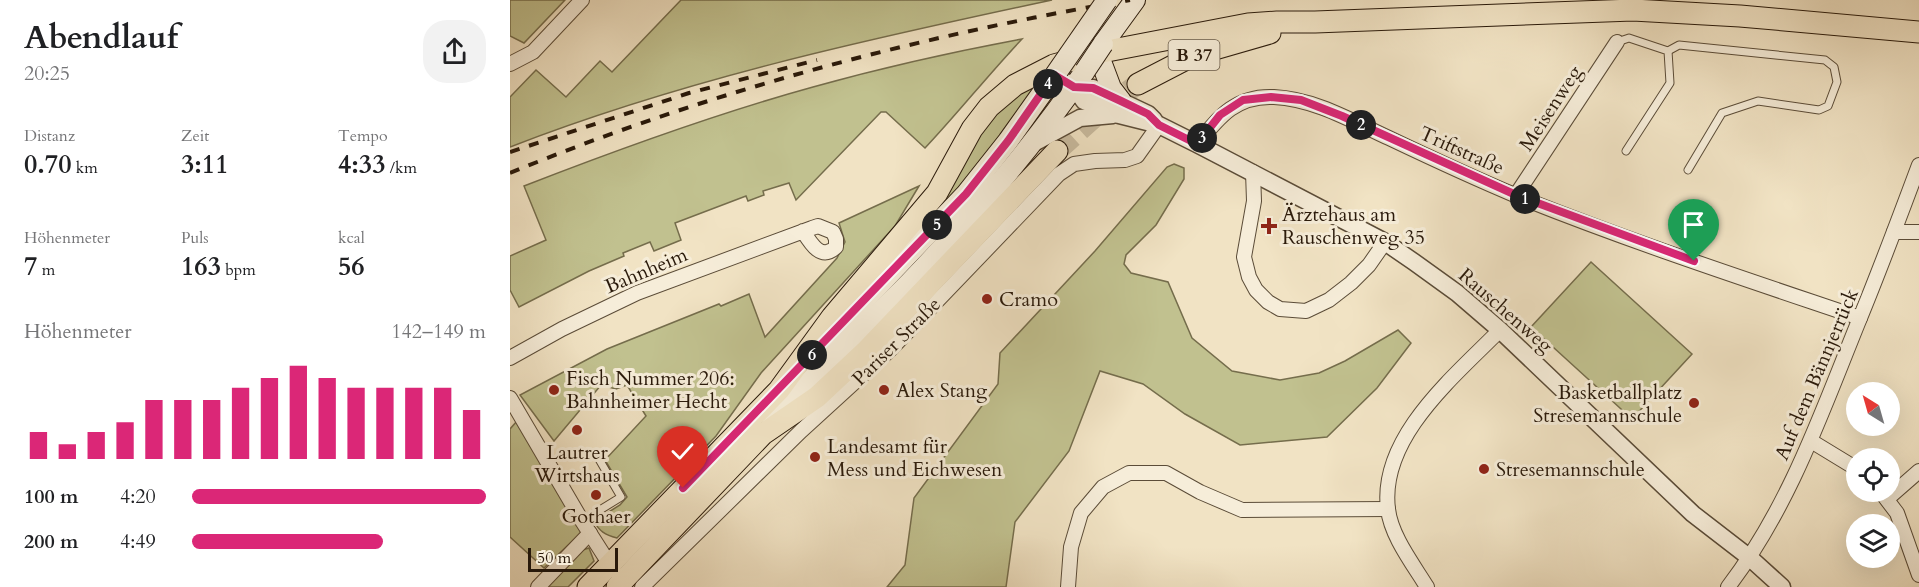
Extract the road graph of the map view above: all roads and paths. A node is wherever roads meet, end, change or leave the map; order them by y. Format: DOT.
graph roads {
  1 [pos="582,0"];
  2 [pos="1107,0"];
  3 [pos="1135,0"];
  4 [pos="1315,22"];
  5 [pos="1919,32"];
  6 [pos="1617,42"];
  7 [pos="1668,51"];
  8 [pos="510,64"];
  9 [pos="1091,67"];
  10 [pos="1054,75"];
  11 [pos="1138,84"];
  12 [pos="1120,108"];
  13 [pos="1159,125"];
  14 [pos="1034,143"];
  15 [pos="1197,144"];
  16 [pos="1057,151"];
  17 [pos="1626,151"];
  18 [pos="1919,165"];
  19 [pos="1688,170"];
  20 [pos="1253,172"];
  21 [pos="1516,195"];
  22 [pos="803,231"];
  23 [pos="1894,232"];
  24 [pos="1919,232"];
  25 [pos="1385,242"];
  26 [pos="1860,318"];
  27 [pos="1500,330"];
  28 [pos="510,358"];
  29 [pos="778,390"];
  30 [pos="510,398"];
  31 [pos="763,434"];
  32 [pos="1811,441"];
  33 [pos="596,454"];
  34 [pos="1846,462"];
  35 [pos="1919,471"];
  36 [pos="1900,484"];
  37 [pos="1889,502"];
  38 [pos="1388,509"];
  39 [pos="586,527"];
  40 [pos="1750,558"];
  41 [pos="610,564"];
  42 [pos="1919,574"];
  43 [pos="621,585"];
  44 [pos="538,587"];
  45 [pos="588,587"];
  46 [pos="642,587"];
  47 [pos="1068,587"];
  48 [pos="1427,587"];
  49 [pos="1728,587"];
  50 [pos="1782,587"];
  1 -- 8 [label="street"];
  2 -- 10 [label="main road, bridge"];
  3 -- 9 [label="main road, Pariser Straße"];
  4 -- 5 [label="main road, B 37"];
  4 -- 11 [label="main road, B 37"];
  4 -- 29 [label="main road, B 37"];
  6 -- 7 [label="lane"];
  6 -- 21 [label="street, Meisenweg"];
  7 -- 17 [label="lane"];
  7 -- 19 [label="lane"];
  9 -- 10 [label="street, Rauschenweg"];
  9 -- 12 [label="main road"];
  9 -- 12 [label="street, Rauschenweg"];
  9 -- 14 [label="main road, Pariser Straße"];
  10 -- 29 [label="main road"];
  12 -- 13 [label="street, Rauschenweg"];
  12 -- 14 [label="street"];
  13 -- 15 [label="street, Rauschenweg"];
  13 -- 46 [label="street, Pariser Straße"];
  14 -- 31 [label="main road, Pariser Straße"];
  15 -- 20 [label="street, Rauschenweg"];
  15 -- 21 [label="street, Triftstraße"];
  16 -- 31 [label="main road"];
  18 -- 23 [label="street, Auf dem Bännjerrück"];
  20 -- 25 [label="street, Rauschenweg"];
  20 -- 25 [label="street"];
  21 -- 26 [label="street, Triftstraße"];
  22 -- 28 [label="street, Bahnheim"];
  23 -- 24 [label="street"];
  23 -- 26 [label="street, Auf dem Bännjerrück"];
  25 -- 27 [label="street, Rauschenweg"];
  26 -- 32 [label="street, Auf dem Bännjerrück"];
  27 -- 38 [label="street"];
  27 -- 40 [label="street, Rauschenweg"];
  29 -- 41 [label="main road"];
  30 -- 39 [label="street"];
  31 -- 43 [label="main road, Pariser Straße"];
  32 -- 34 [label="street"];
  32 -- 40 [label="street, Auf dem Bännjerrück"];
  33 -- 39 [label="lane"];
  35 -- 36 [label="street"];
  37 -- 42 [label="street"];
  38 -- 47 [label="street"];
  38 -- 48 [label="street"];
  39 -- 41 [label="street"];
  39 -- 44 [label="street"];
  40 -- 49 [label="street, Auf dem Bännjerrück"];
  40 -- 50 [label="street, Rauschenweg"];
  41 -- 43 [label="street"];
  41 -- 45 [label="main road"];
}
